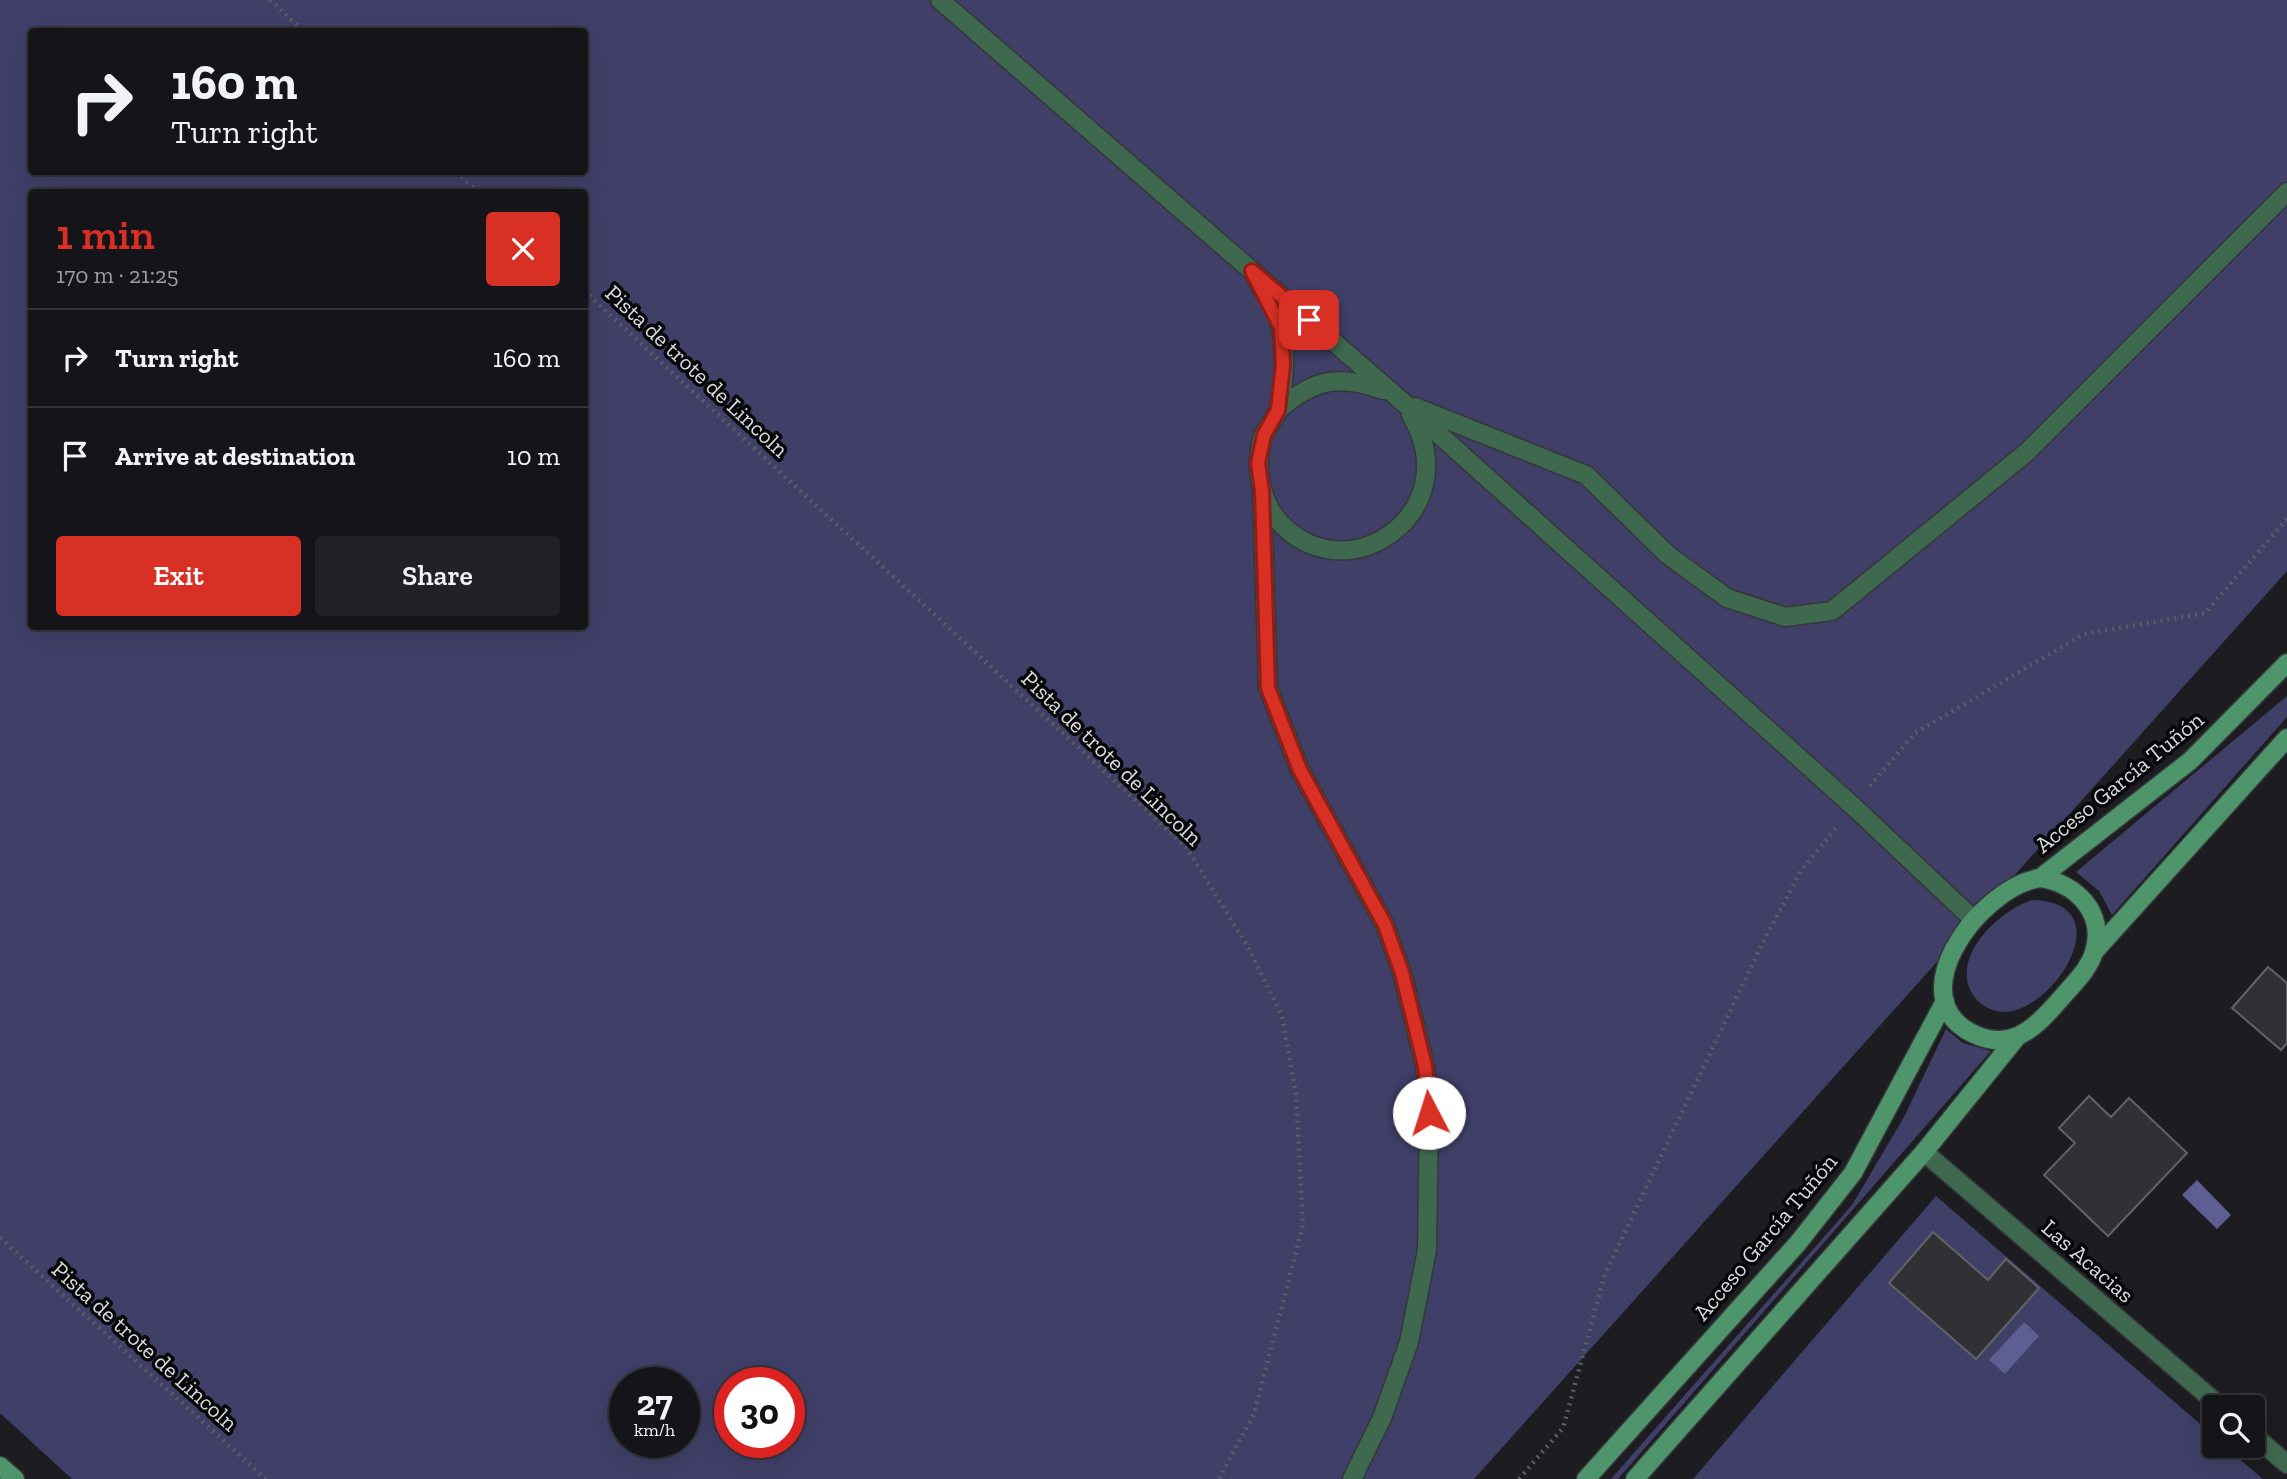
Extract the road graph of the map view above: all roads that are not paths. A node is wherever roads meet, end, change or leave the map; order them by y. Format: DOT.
graph roads {
  1 [pos="940,0"];
  2 [pos="2287,192"];
  3 [pos="1252,271"];
  4 [pos="1404,402"];
  5 [pos="1278,410"];
  6 [pos="1262,491"];
  7 [pos="2287,663"];
  8 [pos="2287,738"];
  9 [pos="2040,878"];
  10 [pos="1974,920"];
  11 [pos="2094,952"];
  12 [pos="1945,1001"];
  13 [pos="2017,1037"];
  14 [pos="1924,1152"];
  15 [pos="2207,1395"];
  16 [pos="2265,1445"];
  17 [pos="2287,1464"];
  18 [pos="0,1466"];
  19 [pos="15,1479"];
  20 [pos="1352,1479"];
  21 [pos="1586,1479"];
  22 [pos="1635,1479"];
  1 -- 3 [label="street"];
  2 -- 4 [label="street"];
  3 -- 4 [label="street"];
  3 -- 5 [label="street"];
  4 -- 5 [label="street"];
  4 -- 6 [label="street"];
  4 -- 10 [label="street"];
  5 -- 6 [label="street"];
  6 -- 20 [label="street"];
  7 -- 9 [label="main road, Acceso García Tuñón"];
  8 -- 11 [label="main road"];
  9 -- 10 [label="main road"];
  9 -- 11 [label="main road"];
  10 -- 12 [label="main road"];
  11 -- 13 [label="main road"];
  12 -- 13 [label="main road"];
  12 -- 21 [label="main road, Acceso García Tuñón"];
  13 -- 14 [label="main road"];
  14 -- 15 [label="street, Las Acacias"];
  14 -- 22 [label="main road"];
  16 -- 17 [label="street"];
  18 -- 19 [label="main road"];
}
